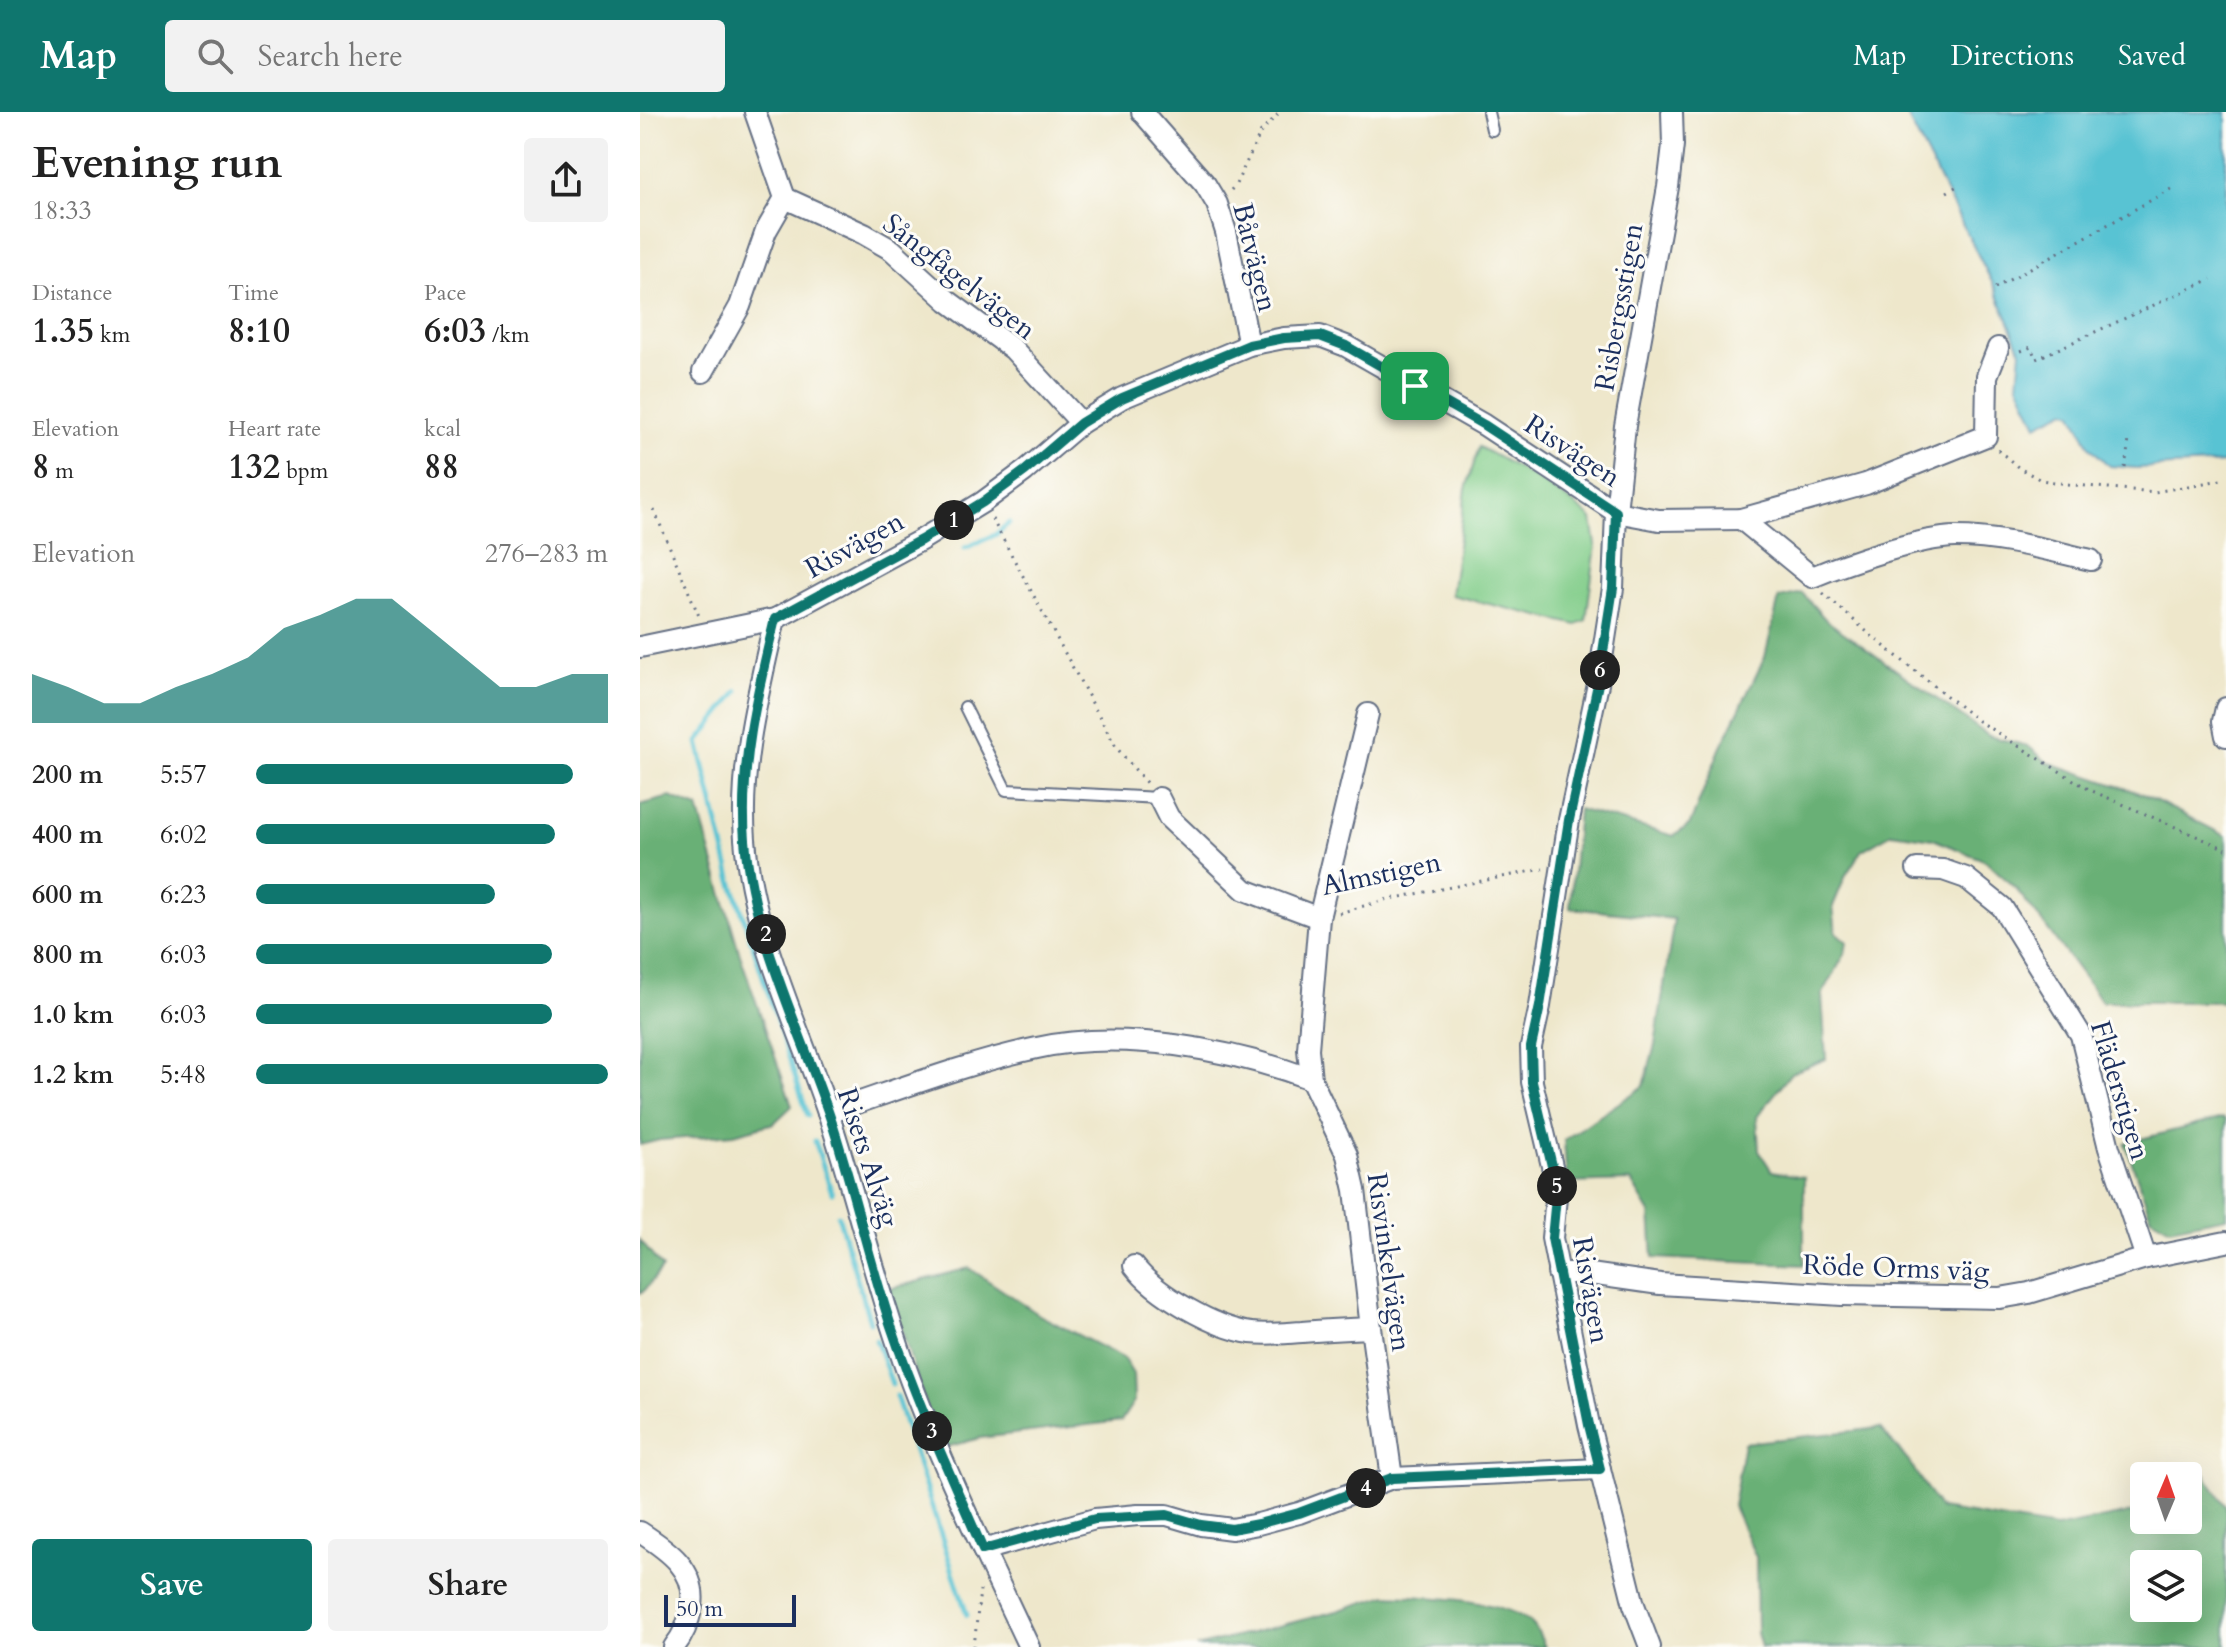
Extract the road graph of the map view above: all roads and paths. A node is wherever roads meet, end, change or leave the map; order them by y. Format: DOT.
graph roads {
  1 [pos="755,112"];
  2 [pos="1142,112"];
  3 [pos="1280,112"];
  4 [pos="1488,112"];
  5 [pos="1672,112"];
  6 [pos="1492,130"];
  7 [pos="1959,185"];
  8 [pos="2171,189"];
  9 [pos="1947,192"];
  10 [pos="785,198"];
  11 [pos="1217,204"];
  12 [pos="2211,279"];
  13 [pos="1995,288"];
  14 [pos="1249,345"];
  15 [pos="1998,348"];
  16 [pos="2021,351"];
  17 [pos="703,372"];
  18 [pos="1081,423"];
  19 [pos="1986,436"];
  20 [pos="2129,440"];
  21 [pos="2125,468"];
  22 [pos="2226,479"];
  23 [pos="654,510"];
  24 [pos="1616,512"];
  25 [pos="1741,519"];
  26 [pos="997,527"];
  27 [pos="2091,560"];
  28 [pos="1812,577"];
  29 [pos="775,619"];
  30 [pos="707,634"];
  31 [pos="640,647"];
  32 [pos="965,707"];
  33 [pos="2226,708"];
  34 [pos="1368,714"];
  35 [pos="2226,736"];
  36 [pos="1159,798"];
  37 [pos="2226,849"];
  38 [pos="1562,866"];
  39 [pos="1917,869"];
  40 [pos="1319,918"];
  41 [pos="1311,1079"];
  42 [pos="828,1113"];
  43 [pos="2226,1242"];
  44 [pos="2146,1258"];
  45 [pos="1134,1266"];
  46 [pos="1558,1273"];
  47 [pos="1371,1328"];
  48 [pos="1600,1469"];
  49 [pos="1392,1478"];
  50 [pos="640,1532"];
  51 [pos="983,1550"];
  52 [pos="675,1646"];
  53 [pos="974,1647"];
  54 [pos="1029,1647"];
  55 [pos="1650,1647"];
  1 -- 10 [label="street"];
  2 -- 11 [label="street, Båtvägen"];
  3 -- 11 [label="path"];
  4 -- 6 [label="lane"];
  5 -- 24 [label="street, Risbergsstigen"];
  7 -- 9 [label="path"];
  8 -- 13 [label="path"];
  10 -- 17 [label="street"];
  10 -- 18 [label="street, Sångfågelvägen"];
  11 -- 14 [label="street, Båtvägen"];
  12 -- 16 [label="path"];
  14 -- 18 [label="street, Risvägen"];
  14 -- 24 [label="street, Risvägen"];
  15 -- 19 [label="street"];
  18 -- 29 [label="street, Risvägen"];
  19 -- 22 [label="path"];
  19 -- 25 [label="street"];
  20 -- 21 [label="path"];
  23 -- 30 [label="path"];
  24 -- 25 [label="street"];
  24 -- 38 [label="street, Risvägen"];
  25 -- 28 [label="street"];
  26 -- 36 [label="path"];
  27 -- 28 [label="street"];
  28 -- 37 [label="path"];
  29 -- 30 [label="street, Risvägen"];
  29 -- 42 [label="street, Risets Alväg"];
  30 -- 31 [label="street, Risvägen"];
  32 -- 36 [label="lane"];
  33 -- 35 [label="street"];
  34 -- 40 [label="street"];
  36 -- 40 [label="street, Almstigen"];
  38 -- 40 [label="path, Almstigen"];
  38 -- 46 [label="street, Risvägen"];
  39 -- 44 [label="street, Fläderstigen"];
  40 -- 41 [label="street"];
  41 -- 42 [label="street"];
  41 -- 47 [label="street, Risvinkelvägen"];
  42 -- 51 [label="street, Risets Alväg"];
  43 -- 44 [label="street, Röde Orms väg"];
  44 -- 46 [label="street, Röde Orms väg"];
  45 -- 47 [label="street"];
  46 -- 48 [label="street, Risvägen"];
  47 -- 49 [label="street, Risvinkelvägen"];
  48 -- 49 [label="street"];
  48 -- 55 [label="street, Risvägen"];
  49 -- 51 [label="street"];
  50 -- 52 [label="street"];
  51 -- 53 [label="path"];
  51 -- 54 [label="street, Risets Alväg"];
}
